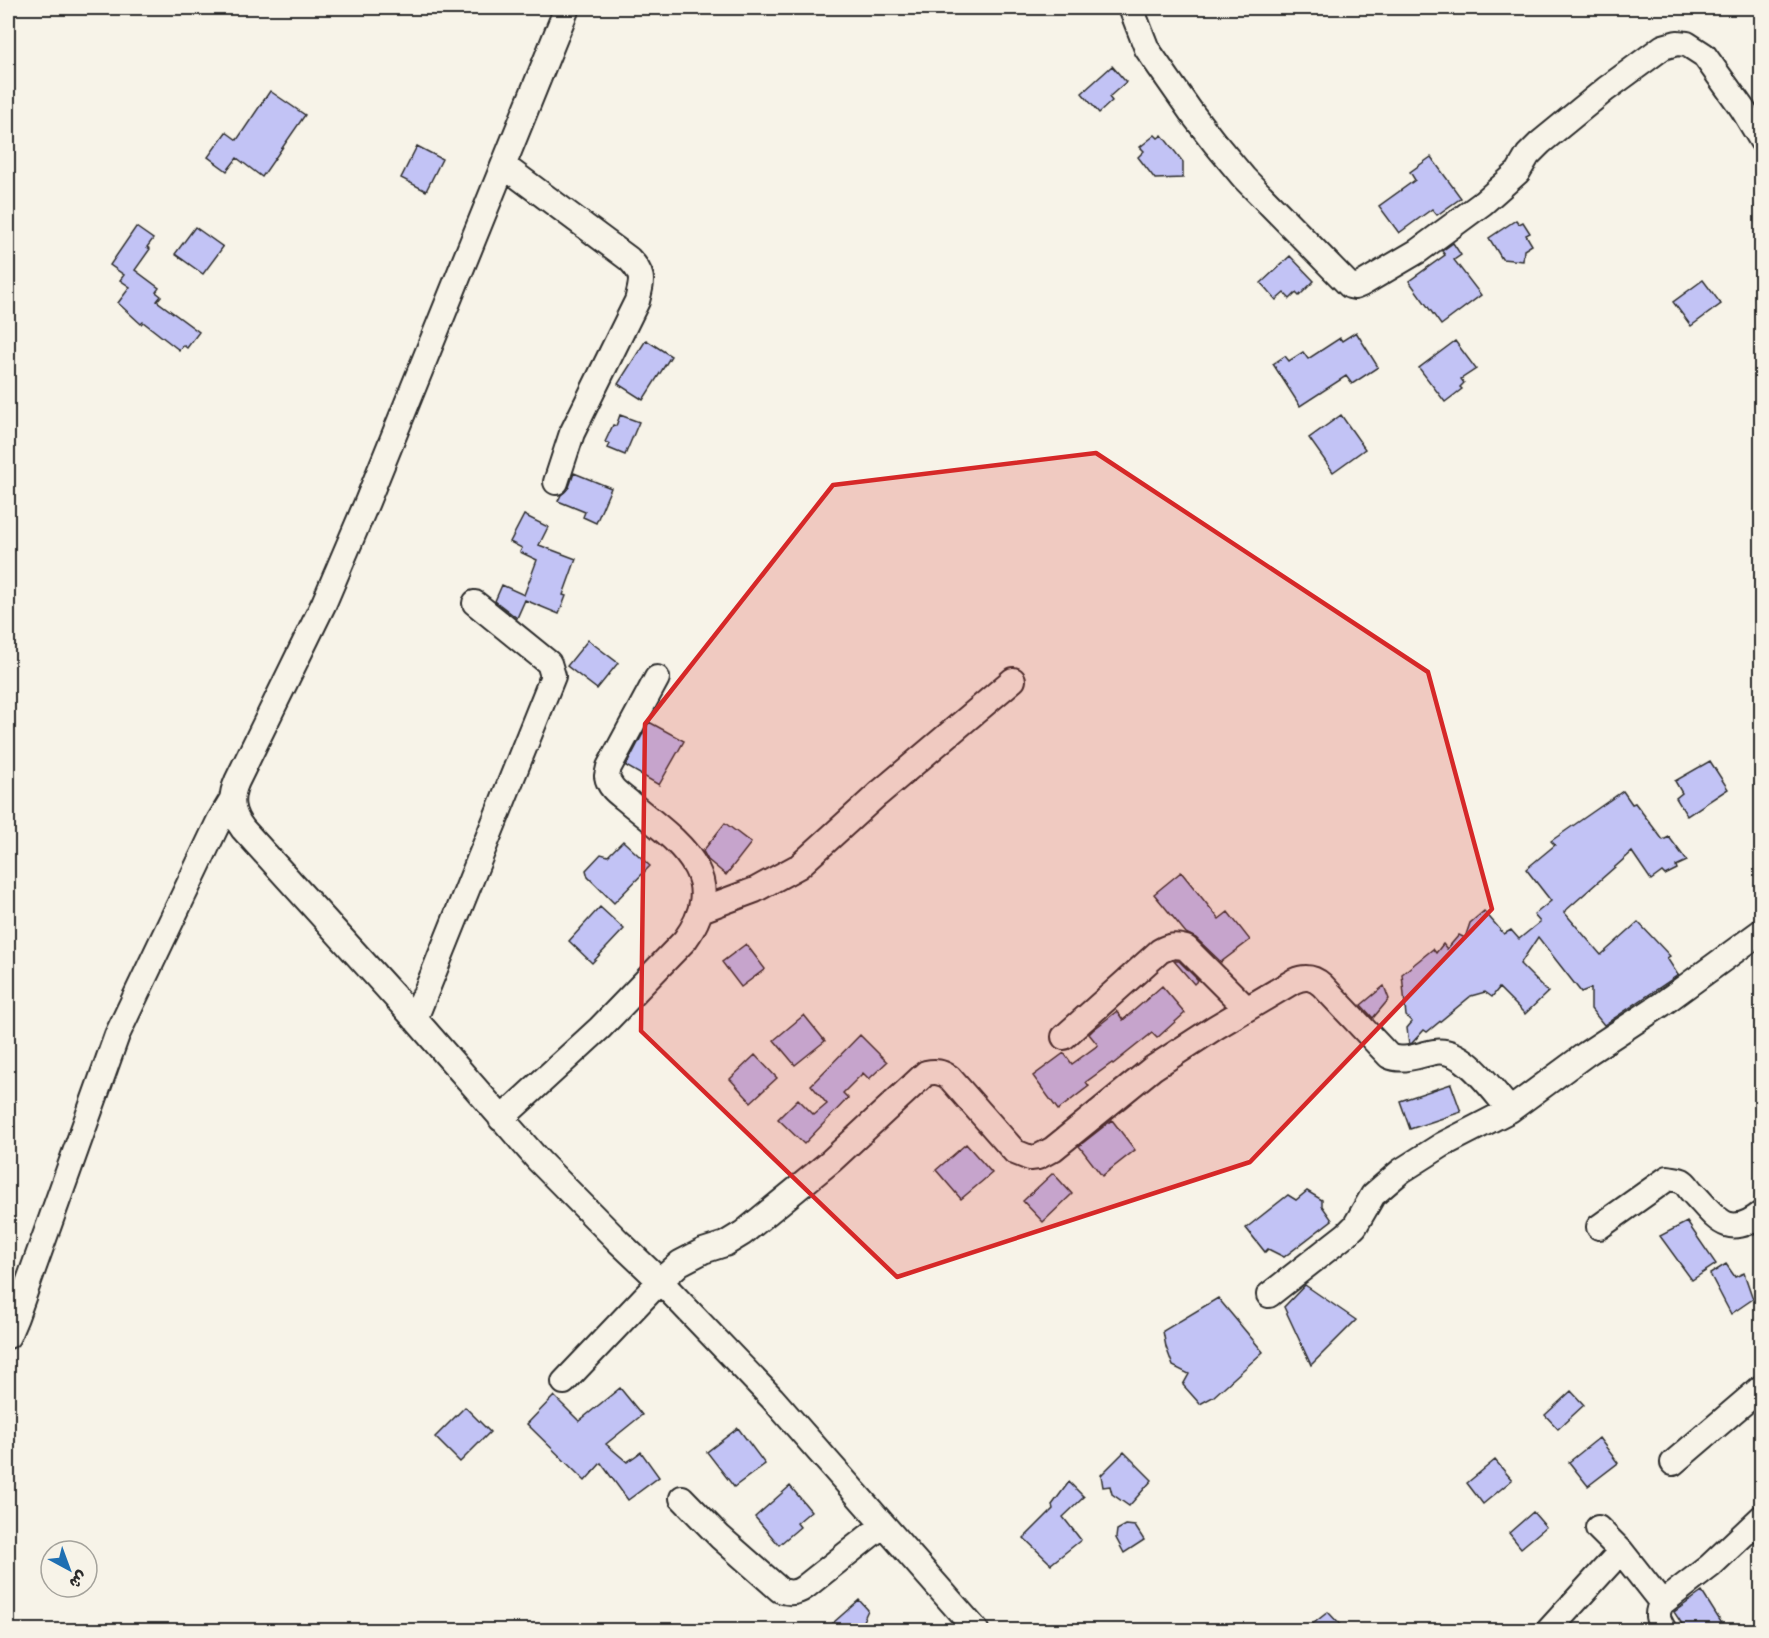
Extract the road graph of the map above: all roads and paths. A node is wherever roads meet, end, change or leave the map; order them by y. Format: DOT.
graph roads {
  1 [pos="567,8"];
  2 [pos="1131,8"];
  3 [pos="1761,141"];
  4 [pos="504,166"];
  5 [pos="556,482"];
  6 [pos="475,603"];
  7 [pos="657,678"];
  8 [pos="1013,680"];
  9 [pos="231,801"];
  10 [pos="701,910"];
  11 [pos="1761,931"];
  12 [pos="1246,1008"];
  13 [pos="415,1019"];
  14 [pos="1064,1037"];
  15 [pos="1510,1110"];
  16 [pos="501,1119"];
  17 [pos="1761,1213"];
  18 [pos="1599,1227"];
  19 [pos="660,1281"];
  20 [pos="1269,1295"];
  21 [pos="10,1322"];
  22 [pos="564,1382"];
  23 [pos="1761,1387"];
  24 [pos="1673,1464"];
  25 [pos="682,1498"];
  26 [pos="1761,1517"];
  27 [pos="884,1525"];
  28 [pos="1598,1528"];
  29 [pos="1621,1551"];
  30 [pos="1662,1604"];
  31 [pos="976,1630"];
  32 [pos="1549,1630"];
  33 [pos="1664,1630"];
  1 -- 4 [label="street"];
  2 -- 3 [label="street"];
  4 -- 5 [label="street"];
  4 -- 9 [label="street"];
  6 -- 13 [label="street"];
  7 -- 10 [label="street"];
  8 -- 10 [label="street"];
  9 -- 13 [label="street"];
  9 -- 21 [label="street"];
  10 -- 16 [label="street"];
  11 -- 15 [label="street"];
  12 -- 14 [label="street"];
  12 -- 15 [label="street"];
  12 -- 19 [label="street"];
  13 -- 16 [label="street"];
  15 -- 20 [label="street"];
  16 -- 19 [label="street"];
  17 -- 18 [label="street"];
  19 -- 22 [label="street"];
  19 -- 27 [label="street"];
  23 -- 24 [label="street"];
  25 -- 27 [label="street"];
  26 -- 30 [label="street"];
  27 -- 31 [label="street"];
  28 -- 29 [label="street"];
  29 -- 30 [label="street"];
  29 -- 32 [label="street"];
  30 -- 33 [label="street"];
}
